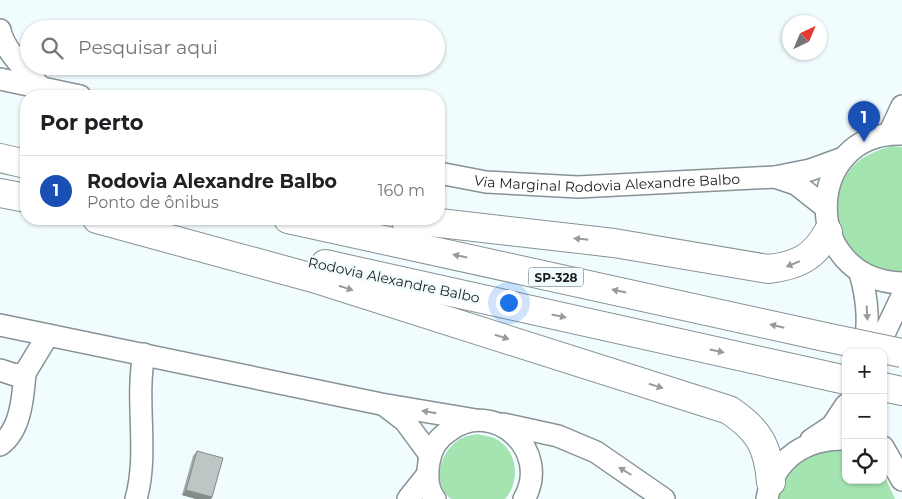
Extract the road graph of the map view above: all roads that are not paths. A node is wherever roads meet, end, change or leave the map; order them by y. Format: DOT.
graph roads {
  1 [pos="0,30"];
  2 [pos="20,64"];
  3 [pos="30,75"];
  4 [pos="0,79"];
  5 [pos="41,88"];
  6 [pos="51,90"];
  7 [pos="902,106"];
  8 [pos="895,134"];
  9 [pos="0,158"];
  10 [pos="843,158"];
  11 [pos="20,161"];
  12 [pos="445,174"];
  13 [pos="776,177"];
  14 [pos="826,219"];
  15 [pos="445,224"];
  16 [pos="119,225"];
  17 [pos="145,225"];
  18 [pos="315,225"];
  19 [pos="860,273"];
  20 [pos="902,283"];
  21 [pos="902,296"];
  22 [pos="0,325"];
  23 [pos="48,334"];
  24 [pos="864,349"];
  25 [pos="882,349"];
  26 [pos="902,353"];
  27 [pos="144,354"];
  28 [pos="0,370"];
  29 [pos="25,372"];
  30 [pos="842,379"];
  31 [pos="887,389"];
  32 [pos="902,392"];
  33 [pos="381,404"];
  34 [pos="842,411"];
  35 [pos="486,421"];
  36 [pos="842,439"];
  37 [pos="0,445"];
  38 [pos="803,446"];
  39 [pos="428,465"];
  40 [pos="766,492"];
  41 [pos="136,499"];
  42 [pos="408,499"];
  43 [pos="435,499"];
  44 [pos="524,499"];
  45 [pos="664,499"];
  1 -- 2 [label="street"];
  3 -- 5 [label="street"];
  4 -- 5 [label="street"];
  5 -- 6 [label="street"];
  7 -- 8 [label="street"];
  8 -- 10 [label="street"];
  9 -- 11 [label="highway"];
  10 -- 13 [label="street, Via Marginal Rodovia Alexandre Balbo"];
  10 -- 14 [label="street"];
  12 -- 13 [label="street, Via Marginal Rodovia Alexandre Balbo"];
  13 -- 14 [label="street, Via Marginal Rodovia Alexandre Balbo"];
  14 -- 15 [label="highway, one-way"];
  14 -- 19 [label="street"];
  16 -- 40 [label="highway, one-way"];
  17 -- 30 [label="highway, Rodovia Alexandre Balbo, one-way"];
  26 -- 18 [label="highway, SP-328, one-way, bridge"];
  19 -- 20 [label="street"];
  19 -- 24 [label="street, one-way"];
  21 -- 25 [label="street"];
  22 -- 23 [label="street"];
  23 -- 27 [label="street"];
  23 -- 29 [label="street"];
  27 -- 33 [label="street"];
  27 -- 41 [label="street"];
  28 -- 29 [label="street"];
  29 -- 37 [label="street"];
  31 -- 32 [label="highway"];
  35 -- 33 [label="street, one-way"];
  33 -- 39 [label="street"];
  34 -- 38 [label="street"];
  35 -- 39 [label="street"];
  35 -- 44 [label="street"];
  45 -- 35 [label="street, one-way"];
  36 -- 38 [label="street"];
  38 -- 40 [label="street"];
  39 -- 42 [label="street"];
  39 -- 43 [label="street"];
}
